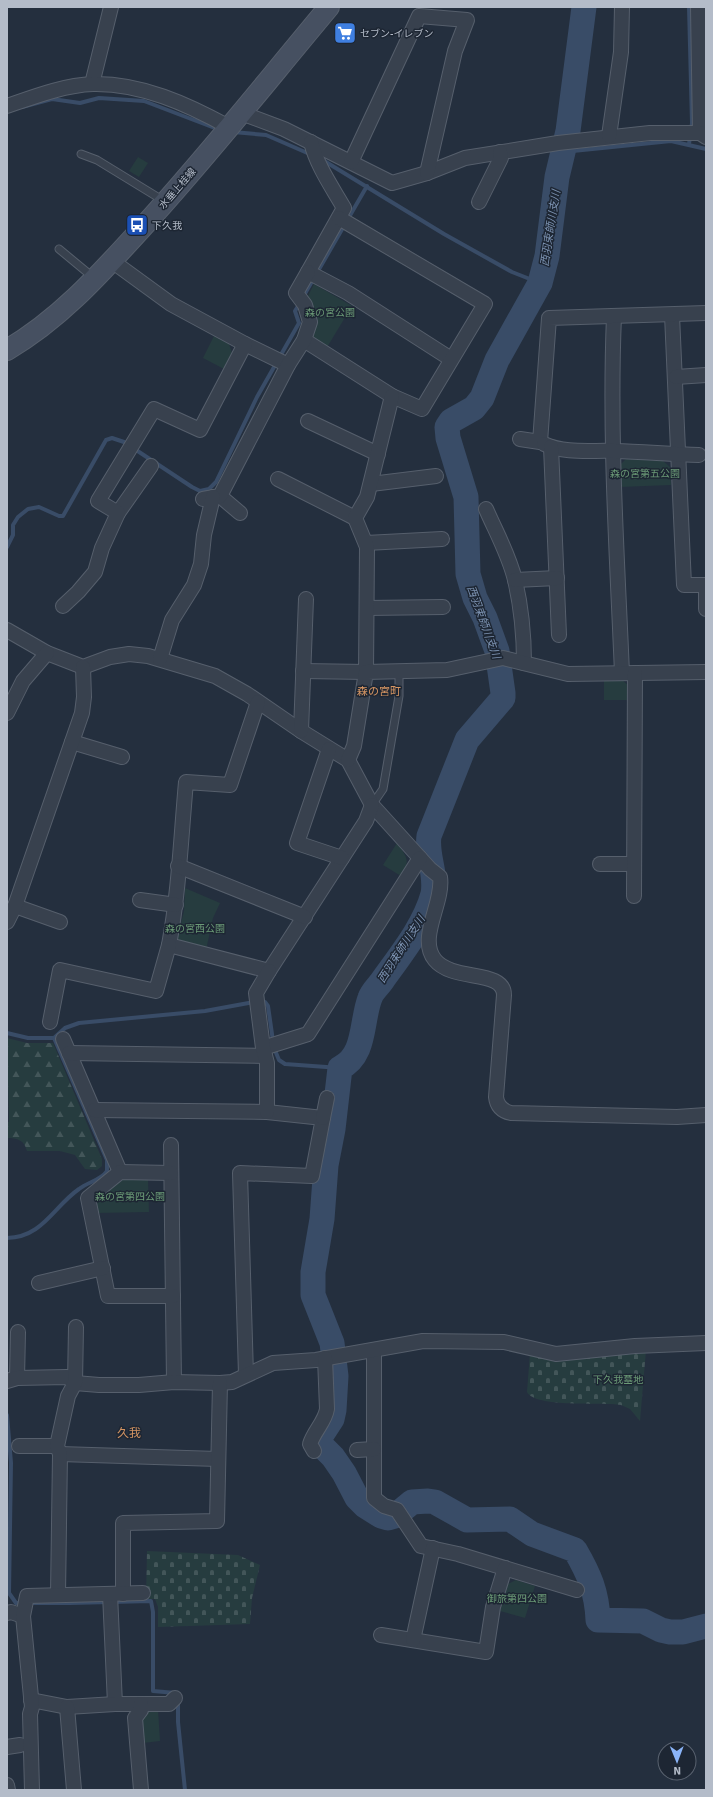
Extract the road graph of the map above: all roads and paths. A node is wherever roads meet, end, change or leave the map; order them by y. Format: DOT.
graph roads {
  1 [pos="111,7"];
  2 [pos="329,7"];
  3 [pos="622,7"];
  4 [pos="698,7"];
  5 [pos="702,24"];
  6 [pos="92,84"];
  7 [pos="7,106"];
  8 [pos="703,109"];
  9 [pos="231,124"];
  10 [pos="697,134"];
  11 [pos="608,136"];
  12 [pos="315,152"];
  13 [pos="500,152"];
  14 [pos="81,154"];
  15 [pos="351,162"];
  16 [pos="427,173"];
  17 [pos="166,202"];
  18 [pos="479,202"];
  19 [pos="344,221"];
  20 [pos="59,248"];
  21 [pos="112,261"];
  22 [pos="313,275"];
  23 [pos="96,279"];
  24 [pos="706,313"];
  25 [pos="672,314"];
  26 [pos="614,316"];
  27 [pos="304,340"];
  28 [pos="245,344"];
  29 [pos="7,350"];
  30 [pos="451,359"];
  31 [pos="281,362"];
  32 [pos="706,375"];
  33 [pos="676,377"];
  34 [pos="392,396"];
  35 [pos="308,421"];
  36 [pos="520,439"];
  37 [pos="546,445"];
  38 [pos="613,451"];
  39 [pos="378,454"];
  40 [pos="677,454"];
  41 [pos="699,456"];
  42 [pos="151,466"];
  43 [pos="436,476"];
  44 [pos="278,479"];
  45 [pos="371,484"];
  46 [pos="212,498"];
  47 [pos="486,509"];
  48 [pos="118,513"];
  49 [pos="240,513"];
  50 [pos="355,518"];
  51 [pos="442,539"];
  52 [pos="366,543"];
  53 [pos="557,578"];
  54 [pos="515,580"];
  55 [pos="306,599"];
  56 [pos="63,606"];
  57 [pos="443,606"];
  58 [pos="367,608"];
  59 [pos="706,609"];
  60 [pos="7,630"];
  61 [pos="559,635"];
  62 [pos="47,652"];
  63 [pos="160,659"];
  64 [pos="524,662"];
  65 [pos="83,667"];
  66 [pos="303,671"];
  67 [pos="399,671"];
  68 [pos="366,672"];
  69 [pos="706,672"];
  70 [pos="629,673"];
  71 [pos="258,702"];
  72 [pos="7,711"];
  73 [pos="300,731"];
  74 [pos="72,742"];
  75 [pos="329,749"];
  76 [pos="122,757"];
  77 [pos="348,760"];
  78 [pos="372,805"];
  79 [pos="342,858"];
  80 [pos="420,858"];
  81 [pos="600,864"];
  82 [pos="634,864"];
  83 [pos="178,866"];
  84 [pos="634,896"];
  85 [pos="140,900"];
  86 [pos="176,905"];
  87 [pos="15,906"];
  88 [pos="305,917"];
  89 [pos="7,922"];
  90 [pos="60,922"];
  91 [pos="169,945"];
  92 [pos="269,971"];
  93 [pos="50,1022"];
  94 [pos="62,1039"];
  95 [pos="269,1049"];
  96 [pos="69,1053"];
  97 [pos="327,1098"];
  98 [pos="94,1110"];
  99 [pos="267,1112"];
  100 [pos="706,1115"];
  101 [pos="323,1118"];
  102 [pos="171,1146"];
  103 [pos="120,1172"];
  104 [pos="171,1173"];
  105 [pos="103,1268"];
  106 [pos="39,1283"];
  107 [pos="173,1296"];
  108 [pos="76,1327"];
  109 [pos="18,1332"];
  110 [pos="706,1343"];
  111 [pos="374,1350"];
  112 [pos="331,1357"];
  113 [pos="246,1375"];
  114 [pos="12,1379"];
  115 [pos="174,1382"];
  116 [pos="75,1383"];
  117 [pos="220,1383"];
  118 [pos="19,1446"];
  119 [pos="374,1449"];
  120 [pos="59,1450"];
  121 [pos="357,1450"];
  122 [pos="314,1451"];
  123 [pos="218,1460"];
  124 [pos="433,1548"];
  125 [pos="505,1568"];
  126 [pos="577,1590"];
  127 [pos="143,1593"];
  128 [pos="58,1595"];
  129 [pos="114,1598"];
  130 [pos="25,1608"];
  131 [pos="7,1613"];
  132 [pos="381,1635"];
  133 [pos="413,1640"];
  134 [pos="175,1698"];
  135 [pos="31,1700"];
  136 [pos="115,1704"];
  137 [pos="141,1704"];
  138 [pos="67,1707"];
  139 [pos="7,1785"];
  140 [pos="8,1790"];
  141 [pos="32,1790"];
  142 [pos="74,1790"];
  143 [pos="141,1790"];
  1 -- 6 [label="street"];
  2 -- 9 [label="main road, 水垂上桂線"];
  3 -- 11 [label="street"];
  4 -- 5 [label="street"];
  5 -- 8 [label="street"];
  6 -- 7 [label="street"];
  6 -- 9 [label="street"];
  8 -- 10 [label="street"];
  9 -- 12 [label="street"];
  9 -- 17 [label="main road, 水垂上桂線"];
  10 -- 11 [label="street"];
  11 -- 13 [label="street"];
  12 -- 15 [label="street"];
  12 -- 19 [label="street"];
  13 -- 16 [label="street"];
  13 -- 18 [label="street"];
  14 -- 17 [label="lane"];
  15 -- 16 [label="street"];
  15 -- 16 [label="street"];
  17 -- 21 [label="main road, 水垂上桂線"];
  19 -- 22 [label="street"];
  19 -- 30 [label="street"];
  20 -- 23 [label="lane"];
  21 -- 23 [label="main road, 水垂上桂線"];
  21 -- 28 [label="street"];
  22 -- 27 [label="street"];
  22 -- 30 [label="street"];
  23 -- 29 [label="main road, 水垂上桂線"];
  24 -- 25 [label="street"];
  25 -- 26 [label="street"];
  25 -- 33 [label="street"];
  26 -- 37 [label="street"];
  26 -- 38 [label="street"];
  27 -- 31 [label="street"];
  27 -- 34 [label="street"];
  28 -- 31 [label="street"];
  28 -- 48 [label="street"];
  30 -- 34 [label="street"];
  31 -- 46 [label="street"];
  32 -- 33 [label="street"];
  33 -- 40 [label="street"];
  34 -- 39 [label="street"];
  35 -- 39 [label="street"];
  36 -- 37 [label="street"];
  37 -- 38 [label="street"];
  37 -- 53 [label="street"];
  38 -- 40 [label="street"];
  38 -- 70 [label="street"];
  39 -- 45 [label="street"];
  40 -- 41 [label="street"];
  40 -- 59 [label="street"];
  42 -- 48 [label="street"];
  43 -- 45 [label="street"];
  44 -- 50 [label="street"];
  45 -- 50 [label="street"];
  46 -- 49 [label="street"];
  46 -- 63 [label="street"];
  47 -- 54 [label="street"];
  48 -- 56 [label="street"];
  50 -- 52 [label="street"];
  51 -- 52 [label="street"];
  52 -- 58 [label="street"];
  53 -- 54 [label="street"];
  53 -- 61 [label="street"];
  54 -- 64 [label="street"];
  55 -- 66 [label="street"];
  57 -- 58 [label="street"];
  58 -- 68 [label="street"];
  60 -- 62 [label="street"];
  62 -- 65 [label="street"];
  62 -- 72 [label="street"];
  63 -- 65 [label="street"];
  63 -- 71 [label="street"];
  64 -- 67 [label="street"];
  64 -- 70 [label="street"];
  65 -- 74 [label="street"];
  66 -- 68 [label="street"];
  66 -- 73 [label="street"];
  67 -- 68 [label="street"];
  67 -- 78 [label="lane"];
  68 -- 77 [label="street"];
  69 -- 70 [label="street"];
  70 -- 82 [label="street"];
  71 -- 73 [label="street"];
  71 -- 83 [label="street"];
  73 -- 75 [label="street"];
  74 -- 76 [label="street"];
  74 -- 87 [label="street"];
  75 -- 77 [label="street"];
  75 -- 79 [label="street"];
  77 -- 78 [label="street"];
  78 -- 79 [label="street"];
  78 -- 80 [label="street"];
  79 -- 88 [label="street"];
  80 -- 95 [label="street"];
  80 -- 100 [label="street"];
  81 -- 82 [label="street"];
  82 -- 84 [label="street"];
  83 -- 86 [label="street"];
  83 -- 88 [label="street"];
  85 -- 86 [label="street"];
  86 -- 91 [label="street"];
  87 -- 89 [label="street"];
  87 -- 90 [label="street"];
  88 -- 92 [label="street"];
  91 -- 92 [label="street"];
  91 -- 93 [label="street"];
  92 -- 95 [label="street"];
  94 -- 96 [label="street"];
  95 -- 96 [label="street"];
  95 -- 99 [label="street"];
  96 -- 98 [label="street"];
  97 -- 101 [label="street"];
  98 -- 99 [label="street"];
  98 -- 103 [label="street"];
  99 -- 101 [label="street"];
  101 -- 113 [label="street"];
  102 -- 104 [label="street"];
  103 -- 104 [label="street"];
  103 -- 105 [label="street"];
  104 -- 107 [label="street"];
  105 -- 106 [label="street"];
  105 -- 107 [label="street"];
  107 -- 115 [label="street"];
  108 -- 116 [label="street"];
  109 -- 114 [label="street"];
  110 -- 111 [label="street"];
  111 -- 112 [label="street"];
  111 -- 119 [label="street"];
  112 -- 113 [label="street"];
  112 -- 122 [label="street"];
  113 -- 117 [label="street"];
  114 -- 116 [label="street"];
  115 -- 116 [label="street"];
  115 -- 117 [label="street"];
  116 -- 120 [label="street"];
  117 -- 123 [label="street"];
  118 -- 120 [label="street"];
  119 -- 121 [label="street"];
  119 -- 124 [label="street"];
  120 -- 123 [label="street"];
  120 -- 128 [label="street"];
  123 -- 129 [label="street"];
  124 -- 125 [label="street"];
  124 -- 133 [label="street"];
  125 -- 126 [label="street"];
  125 -- 133 [label="street"];
  127 -- 129 [label="street"];
  128 -- 129 [label="street"];
  128 -- 130 [label="street"];
  129 -- 136 [label="street"];
  130 -- 131 [label="street"];
  130 -- 135 [label="street"];
  132 -- 133 [label="street"];
  134 -- 137 [label="street"];
  135 -- 138 [label="street"];
  135 -- 141 [label="street"];
  136 -- 137 [label="street"];
  136 -- 138 [label="street"];
  137 -- 143 [label="street"];
  138 -- 142 [label="street"];
  139 -- 140 [label="street"];
}
